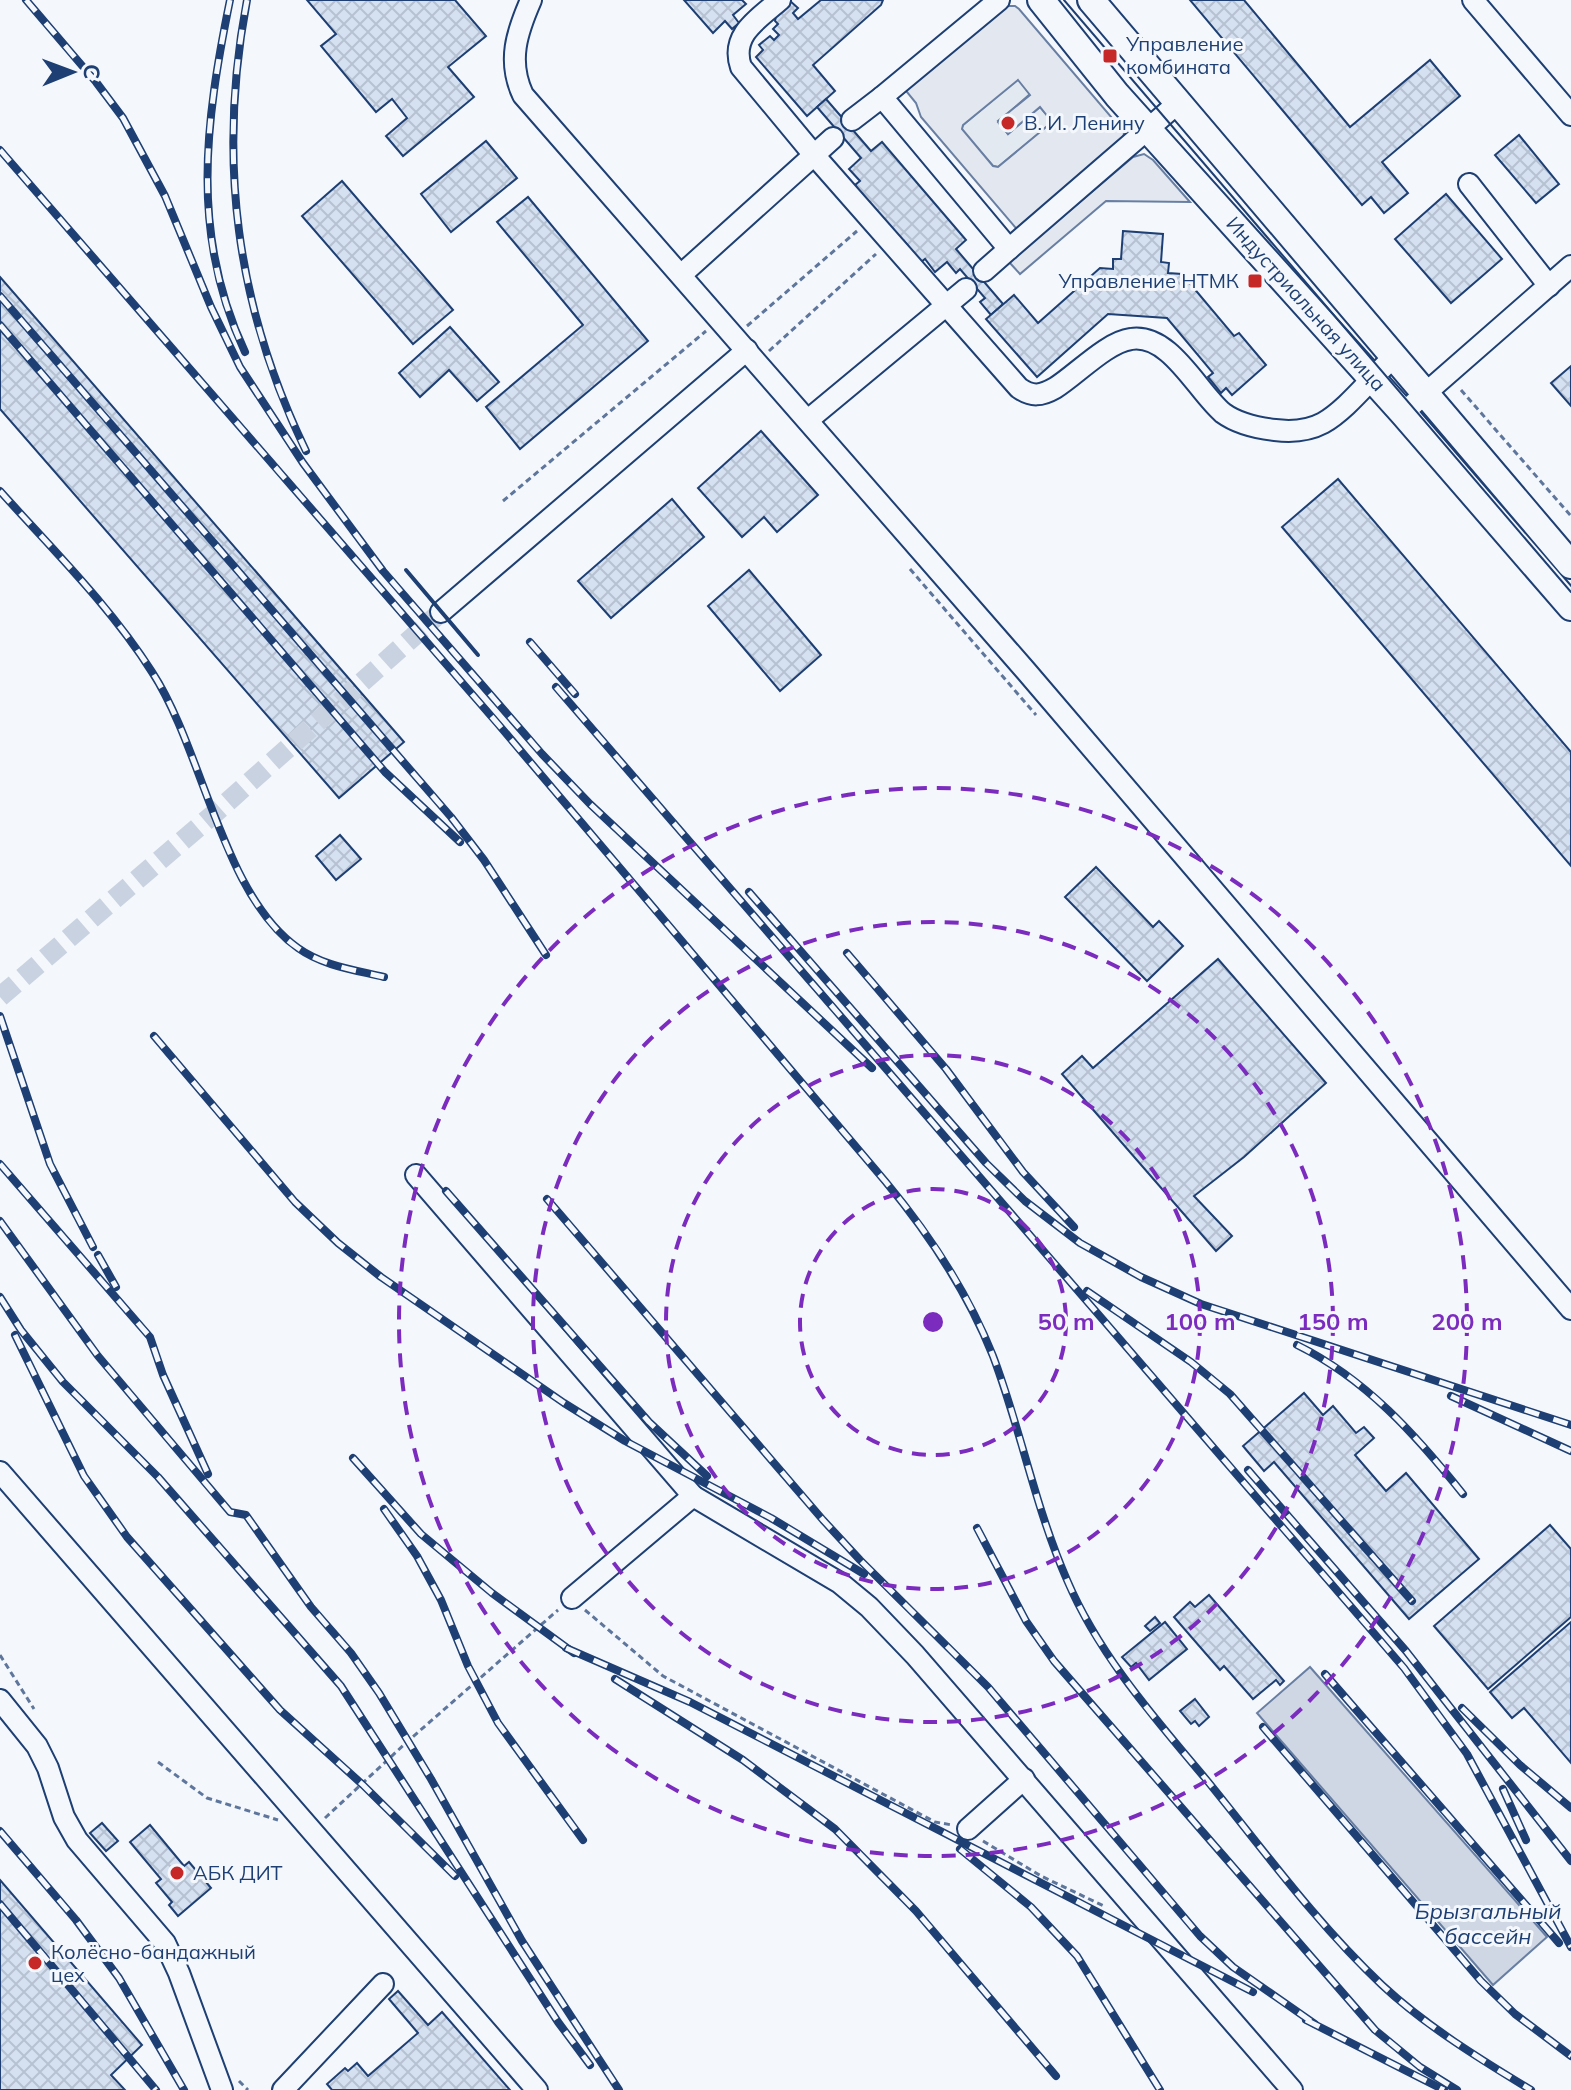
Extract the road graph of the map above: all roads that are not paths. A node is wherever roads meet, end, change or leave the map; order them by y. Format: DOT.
graph roads {
  1 [pos="531,0"];
  2 [pos="780,0"];
  3 [pos="999,0"];
  4 [pos="1041,0"];
  5 [pos="1091,0"];
  6 [pos="1473,0"];
  7 [pos="882,97"];
  8 [pos="1178,103"];
  9 [pos="1571,115"];
  10 [pos="852,120"];
  11 [pos="1149,128"];
  12 [pos="833,138"];
  13 [pos="814,155"];
  14 [pos="1469,184"];
  15 [pos="1009,249"];
  16 [pos="1571,266"];
  17 [pos="984,271"];
  18 [pos="682,274"];
  19 [pos="1549,286"];
  20 [pos="966,289"];
  21 [pos="947,304"];
  22 [pos="747,350"];
  23 [pos="1395,356"];
  24 [pos="1371,378"];
  25 [pos="1426,394"];
  26 [pos="1403,413"];
  27 [pos="808,420"];
  28 [pos="1571,565"];
  29 [pos="1571,607"];
  30 [pos="441,612"];
  31 [pos="416,1175"];
  32 [pos="1571,1309"];
  33 [pos="0,1472"];
  34 [pos="693,1496"];
  35 [pos="572,1598"];
  36 [pos="0,1700"];
  37 [pos="1024,1779"];
  38 [pos="968,1829"];
  39 [pos="383,1984"];
  40 [pos="222,2090"];
  41 [pos="283,2090"];
  42 [pos="537,2090"];
  43 [pos="1292,2090"];
  1 -- 18 [label="lane"];
  2 -- 13 [label="lane"];
  3 -- 7 [label="lane"];
  4 -- 11 [label="main road, Индустриальная улица"];
  5 -- 8 [label="main road, Индустриальная улица"];
  6 -- 9 [label="lane"];
  7 -- 10 [label="lane"];
  7 -- 15 [label="lane"];
  8 -- 11 [label="lane"];
  8 -- 23 [label="main road, Индустриальная улица"];
  11 -- 15 [label="lane"];
  11 -- 24 [label="main road, Индустриальная улица"];
  12 -- 13 [label="lane"];
  13 -- 18 [label="lane"];
  13 -- 21 [label="lane"];
  14 -- 19 [label="lane"];
  15 -- 17 [label="lane"];
  16 -- 19 [label="lane"];
  18 -- 22 [label="lane"];
  19 -- 25 [label="lane"];
  20 -- 21 [label="lane"];
  21 -- 24 [label="lane"];
  21 -- 27 [label="lane"];
  22 -- 27 [label="lane"];
  22 -- 30 [label="lane"];
  23 -- 24 [label="lane"];
  23 -- 25 [label="main road, Индустриальная улица"];
  24 -- 26 [label="main road, Индустриальная улица"];
  25 -- 26 [label="lane"];
  25 -- 28 [label="main road, Индустриальная улица"];
  26 -- 29 [label="main road, Индустриальная улица"];
  27 -- 32 [label="lane"];
  31 -- 34 [label="lane"];
  33 -- 42 [label="lane"];
  34 -- 35 [label="lane"];
  34 -- 37 [label="lane"];
  36 -- 40 [label="lane"];
  37 -- 38 [label="lane"];
  37 -- 43 [label="lane"];
  39 -- 41 [label="lane"];
}
